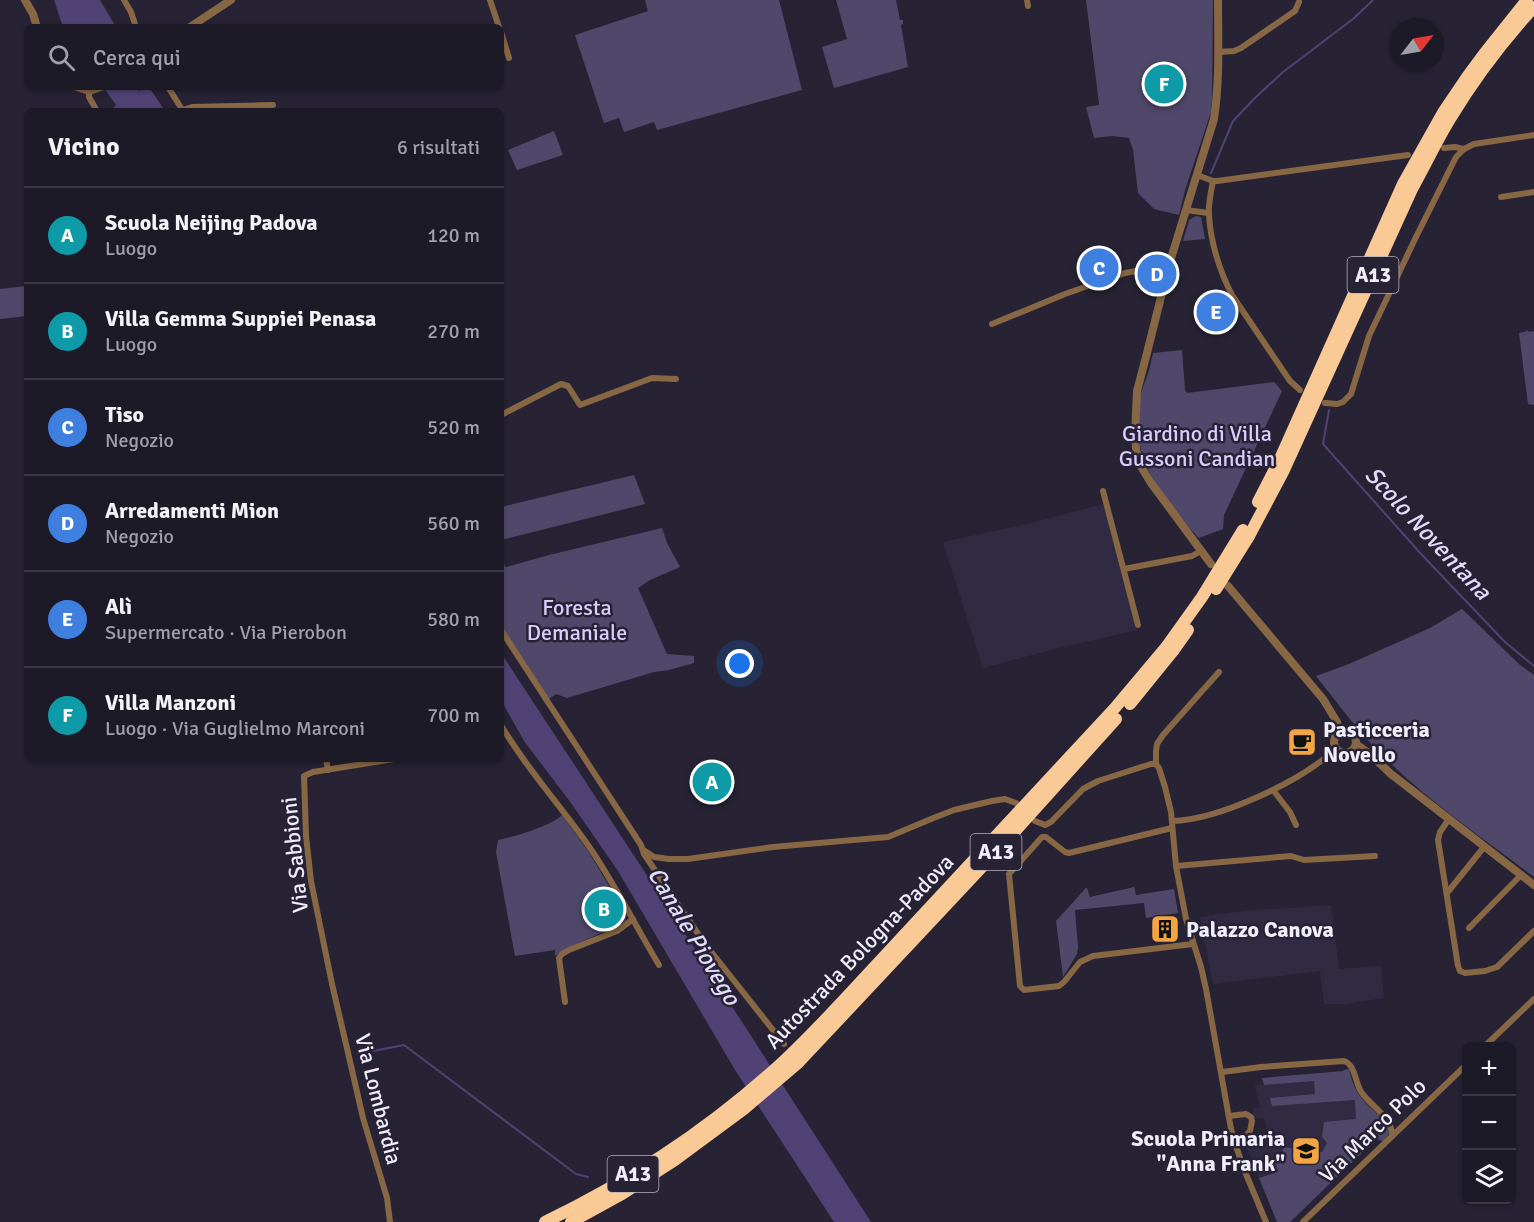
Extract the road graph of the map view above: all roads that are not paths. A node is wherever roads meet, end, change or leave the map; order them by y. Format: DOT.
graph roads {
  1 [pos="26,0"];
  2 [pos="124,0"];
  3 [pos="231,0"];
  4 [pos="490,0"];
  5 [pos="1218,0"];
  6 [pos="1527,0"];
  7 [pos="1299,2"];
  8 [pos="1534,7"];
  9 [pos="36,24"];
  10 [pos="135,24"];
  11 [pos="195,24"];
  12 [pos="498,24"];
  13 [pos="504,42"];
  14 [pos="1219,52"];
  15 [pos="509,58"];
  16 [pos="86,90"];
  17 [pos="92,90"];
  18 [pos="170,90"];
  19 [pos="89,91"];
  20 [pos="273,105"];
  21 [pos="95,108"];
  22 [pos="181,108"];
  23 [pos="190,108"];
  24 [pos="1534,135"];
  25 [pos="1444,148"];
  26 [pos="1464,149"];
  27 [pos="1408,155"];
  28 [pos="1197,175"];
  29 [pos="1213,181"];
  30 [pos="1534,192"];
  31 [pos="1501,197"];
  32 [pos="1186,210"];
  33 [pos="1208,213"];
  34 [pos="1169,265"];
  35 [pos="992,324"];
  36 [pos="676,379"];
  37 [pos="1300,390"];
  38 [pos="1325,403"];
  39 [pos="504,413"];
  40 [pos="1103,491"];
  41 [pos="1246,533"];
  42 [pos="1202,551"];
  43 [pos="1211,564"];
  44 [pos="1124,569"];
  45 [pos="1228,586"];
  46 [pos="1138,625"];
  47 [pos="504,635"];
  48 [pos="1220,672"];
  49 [pos="504,730"];
  50 [pos="1340,733"];
  51 [pos="1356,744"];
  52 [pos="1336,748"];
  53 [pos="327,762"];
  54 [pos="376,762"];
  55 [pos="1156,764"];
  56 [pos="328,770"];
  57 [pos="1273,790"];
  58 [pos="1016,803"];
  59 [pos="1449,819"];
  60 [pos="1035,821"];
  61 [pos="1172,825"];
  62 [pos="1296,825"];
  63 [pos="641,845"];
  64 [pos="1484,847"];
  65 [pos="1375,856"];
  66 [pos="1176,866"];
  67 [pos="1521,875"];
  68 [pos="1534,885"];
  69 [pos="1447,893"];
  70 [pos="633,920"];
  71 [pos="1469,928"];
  72 [pos="1534,931"];
  73 [pos="1193,944"];
  74 [pos="659,965"];
  75 [pos="332,984"];
  76 [pos="1534,999"];
  77 [pos="565,1002"];
  78 [pos="1490,1042"];
  79 [pos="784,1044"];
  80 [pos="1462,1070"];
  81 [pos="1222,1072"];
  82 [pos="1229,1116"];
  83 [pos="717,1123"];
  84 [pos="1392,1137"];
  85 [pos="1236,1146"];
  86 [pos="390,1222"];
  87 [pos="545,1222"];
  88 [pos="571,1222"];
  89 [pos="1266,1222"];
  90 [pos="1303,1222"];
  1 -- 9 [label="street"];
  2 -- 10 [label="street"];
  3 -- 11 [label="street"];
  4 -- 12 [label="street"];
  5 -- 14 [label="street"];
  6 -- 41 [label="highway, Autostrada Bologna-Padova / A13"];
  7 -- 14 [label="street"];
  8 -- 41 [label="highway, Autostrada Bologna-Padova / A13"];
  13 -- 15 [label="street"];
  14 -- 28 [label="street"];
  16 -- 19 [label="street"];
  17 -- 19 [label="street"];
  18 -- 22 [label="street"];
  19 -- 21 [label="street"];
  20 -- 23 [label="street"];
  24 -- 26 [label="street"];
  25 -- 26 [label="street"];
  26 -- 38 [label="street"];
  27 -- 29 [label="street"];
  28 -- 29 [label="street"];
  28 -- 32 [label="street"];
  29 -- 33 [label="street"];
  30 -- 31 [label="street"];
  32 -- 33 [label="street"];
  32 -- 34 [label="street"];
  33 -- 37 [label="street"];
  34 -- 35 [label="street"];
  34 -- 42 [label="street"];
  36 -- 39 [label="street"];
  40 -- 44 [label="street"];
  41 -- 83 [label="highway, Autostrada Bologna-Padova / A13, bridge"];
  42 -- 43 [label="street"];
  42 -- 44 [label="street"];
  44 -- 46 [label="street"];
  45 -- 50 [label="street"];
  47 -- 63 [label="street"];
  48 -- 55 [label="street"];
  49 -- 70 [label="street"];
  50 -- 51 [label="street"];
  50 -- 52 [label="street"];
  51 -- 52 [label="street"];
  51 -- 59 [label="street"];
  52 -- 57 [label="street"];
  53 -- 56 [label="street"];
  54 -- 56 [label="street, Via Sabbioni"];
  55 -- 60 [label="street"];
  55 -- 61 [label="street"];
  56 -- 75 [label="street, Via Sabbioni"];
  57 -- 61 [label="street"];
  57 -- 62 [label="street"];
  58 -- 63 [label="street"];
  59 -- 64 [label="street"];
  59 -- 69 [label="street"];
  61 -- 66 [label="street"];
  61 -- 73 [label="street"];
  63 -- 79 [label="street"];
  64 -- 67 [label="street"];
  64 -- 69 [label="street"];
  65 -- 66 [label="street"];
  66 -- 73 [label="street"];
  67 -- 68 [label="street"];
  67 -- 71 [label="street"];
  69 -- 72 [label="street"];
  70 -- 74 [label="street"];
  70 -- 77 [label="street"];
  73 -- 81 [label="street"];
  75 -- 86 [label="street, Via Lombardia"];
  76 -- 78 [label="street"];
  80 -- 84 [label="street, Via Marco Polo"];
  81 -- 82 [label="street"];
  81 -- 84 [label="street"];
  82 -- 85 [label="street"];
  82 -- 85 [label="street"];
  83 -- 87 [label="highway, Autostrada Bologna-Padova / A13"];
  83 -- 88 [label="highway, Autostrada Bologna-Padova / A13"];
  84 -- 90 [label="street, Via Marco Polo"];
  85 -- 89 [label="street"];
}
